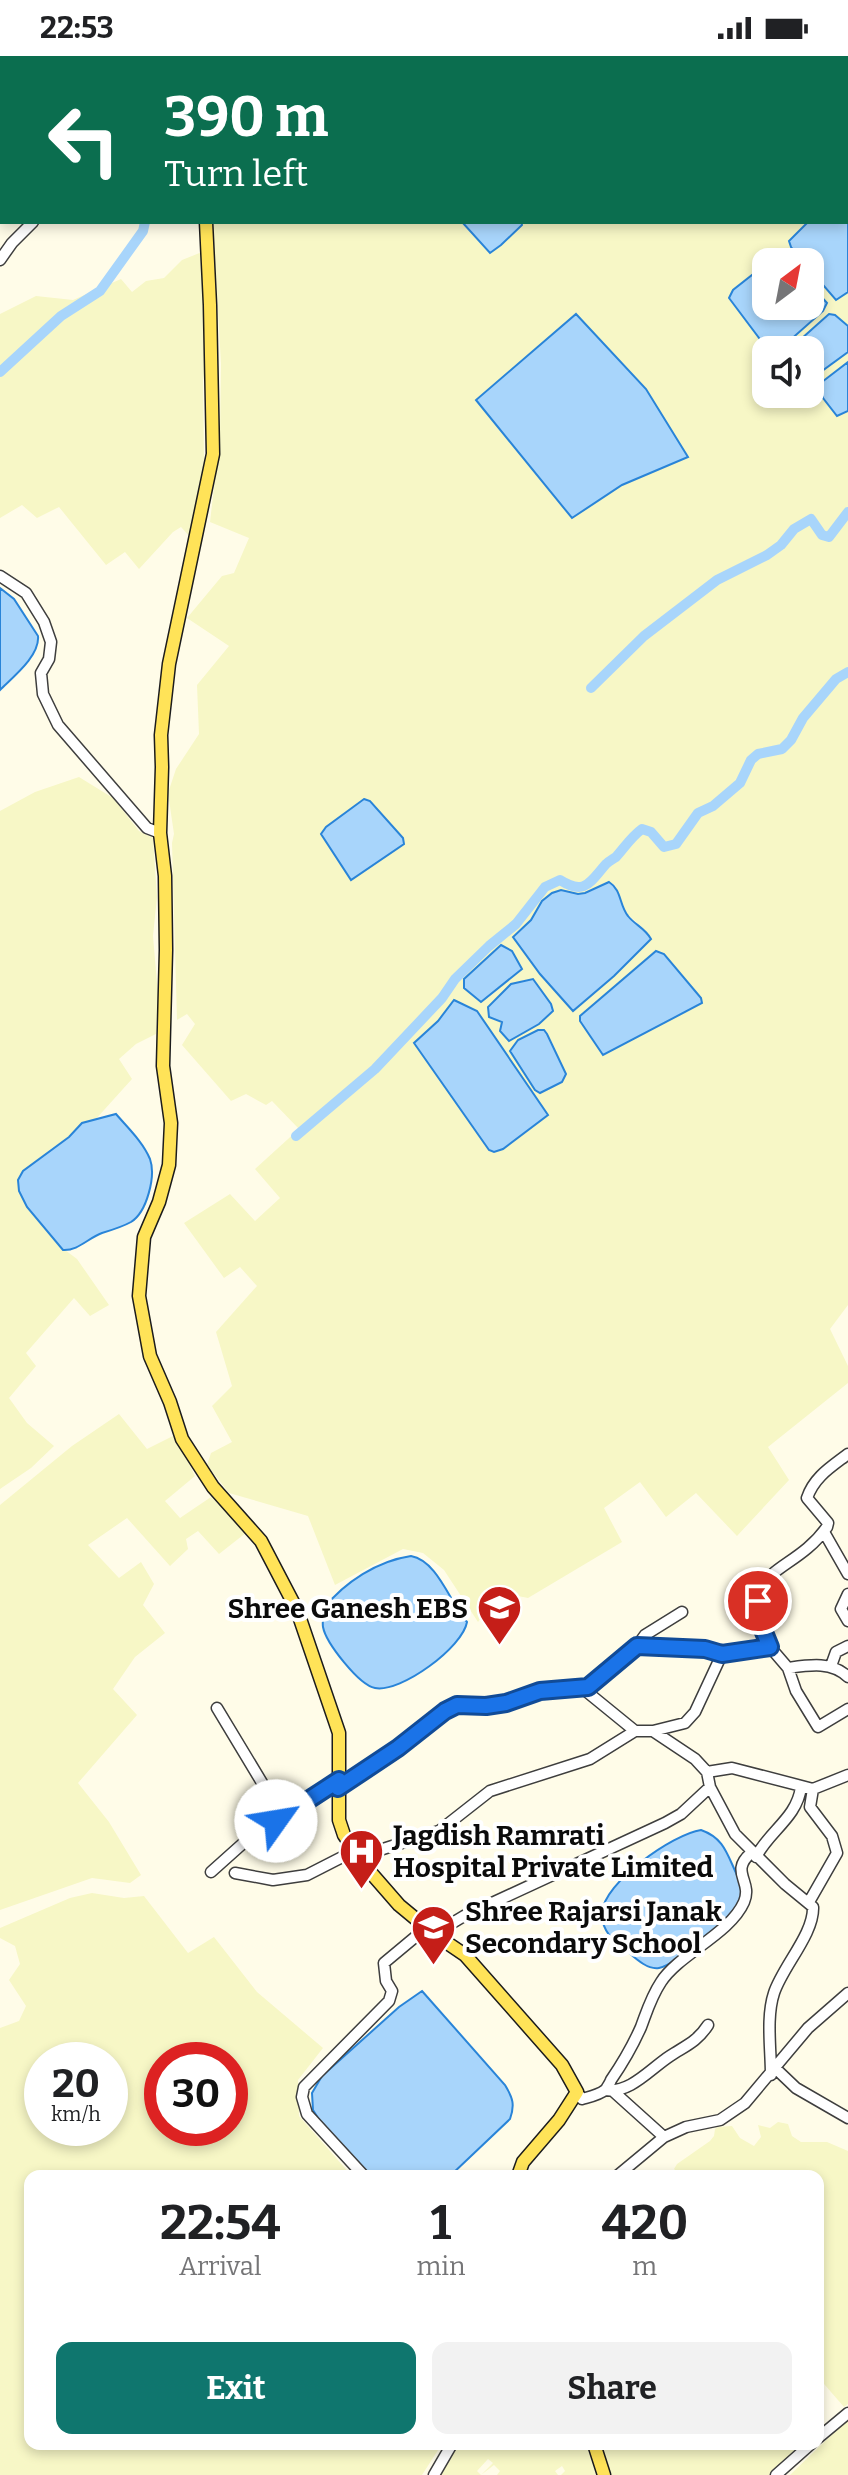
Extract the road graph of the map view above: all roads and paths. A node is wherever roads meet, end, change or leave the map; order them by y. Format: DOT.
graph roads {
  1 [pos="31,224"];
  2 [pos="206,224"];
  3 [pos="0,260"];
  4 [pos="0,576"];
  5 [pos="160,833"];
  6 [pos="848,1454"];
  7 [pos="824,1532"];
  8 [pos="848,1574"];
  9 [pos="848,1594"];
  10 [pos="682,1612"];
  11 [pos="848,1621"];
  12 [pos="637,1646"];
  13 [pos="848,1646"];
  14 [pos="770,1647"];
  15 [pos="722,1654"];
  16 [pos="831,1666"];
  17 [pos="788,1668"];
  18 [pos="848,1677"];
  19 [pos="581,1687"];
  20 [pos="217,1708"];
  21 [pos="848,1709"];
  22 [pos="635,1731"];
  23 [pos="653,1731"];
  24 [pos="707,1772"];
  25 [pos="848,1775"];
  26 [pos="339,1784"];
  27 [pos="710,1787"];
  28 [pos="801,1787"];
  29 [pos="813,1789"];
  30 [pos="276,1821"];
  31 [pos="356,1854"];
  32 [pos="754,1855"];
  33 [pos="211,1872"];
  34 [pos="235,1873"];
  35 [pos="809,1902"];
  36 [pos="430,1931"];
  37 [pos="848,1993"];
  38 [pos="708,2025"];
  39 [pos="772,2071"];
  40 [pos="609,2091"];
  41 [pos="577,2092"];
  42 [pos="848,2118"];
  43 [pos="664,2137"];
  44 [pos="358,2170"];
  45 [pos="520,2170"];
  46 [pos="624,2170"];
  47 [pos="848,2413"];
  48 [pos="824,2433"];
  49 [pos="449,2450"];
  50 [pos="596,2450"];
  51 [pos="804,2450"];
  52 [pos="434,2475"];
  53 [pos="604,2475"];
  54 [pos="776,2475"];
  1 -- 3 [label="street"];
  2 -- 5 [label="main road"];
  4 -- 5 [label="street"];
  5 -- 26 [label="main road"];
  6 -- 7 [label="street"];
  7 -- 8 [label="street"];
  7 -- 14 [label="street"];
  9 -- 11 [label="street"];
  10 -- 12 [label="street"];
  12 -- 15 [label="street"];
  12 -- 19 [label="street"];
  13 -- 16 [label="street"];
  14 -- 15 [label="street"];
  14 -- 17 [label="street"];
  15 -- 23 [label="street"];
  16 -- 17 [label="street"];
  16 -- 18 [label="street"];
  17 -- 21 [label="street"];
  19 -- 22 [label="street"];
  19 -- 26 [label="street"];
  20 -- 30 [label="street"];
  22 -- 23 [label="street"];
  22 -- 31 [label="street"];
  23 -- 24 [label="street"];
  24 -- 27 [label="street"];
  24 -- 28 [label="street"];
  25 -- 29 [label="street"];
  26 -- 30 [label="street"];
  26 -- 31 [label="main road"];
  27 -- 32 [label="street"];
  27 -- 36 [label="street"];
  28 -- 29 [label="street"];
  28 -- 32 [label="street"];
  29 -- 35 [label="street"];
  30 -- 33 [label="street"];
  31 -- 34 [label="street"];
  31 -- 36 [label="main road"];
  32 -- 35 [label="street"];
  32 -- 40 [label="street"];
  35 -- 39 [label="street"];
  36 -- 41 [label="main road"];
  36 -- 44 [label="street"];
  37 -- 39 [label="street"];
  38 -- 40 [label="street"];
  39 -- 42 [label="street"];
  39 -- 43 [label="street"];
  40 -- 41 [label="street"];
  40 -- 43 [label="street"];
  41 -- 45 [label="main road"];
  43 -- 46 [label="street"];
  47 -- 48 [label="street"];
  49 -- 52 [label="street"];
  50 -- 53 [label="main road"];
  51 -- 54 [label="street"];
}
